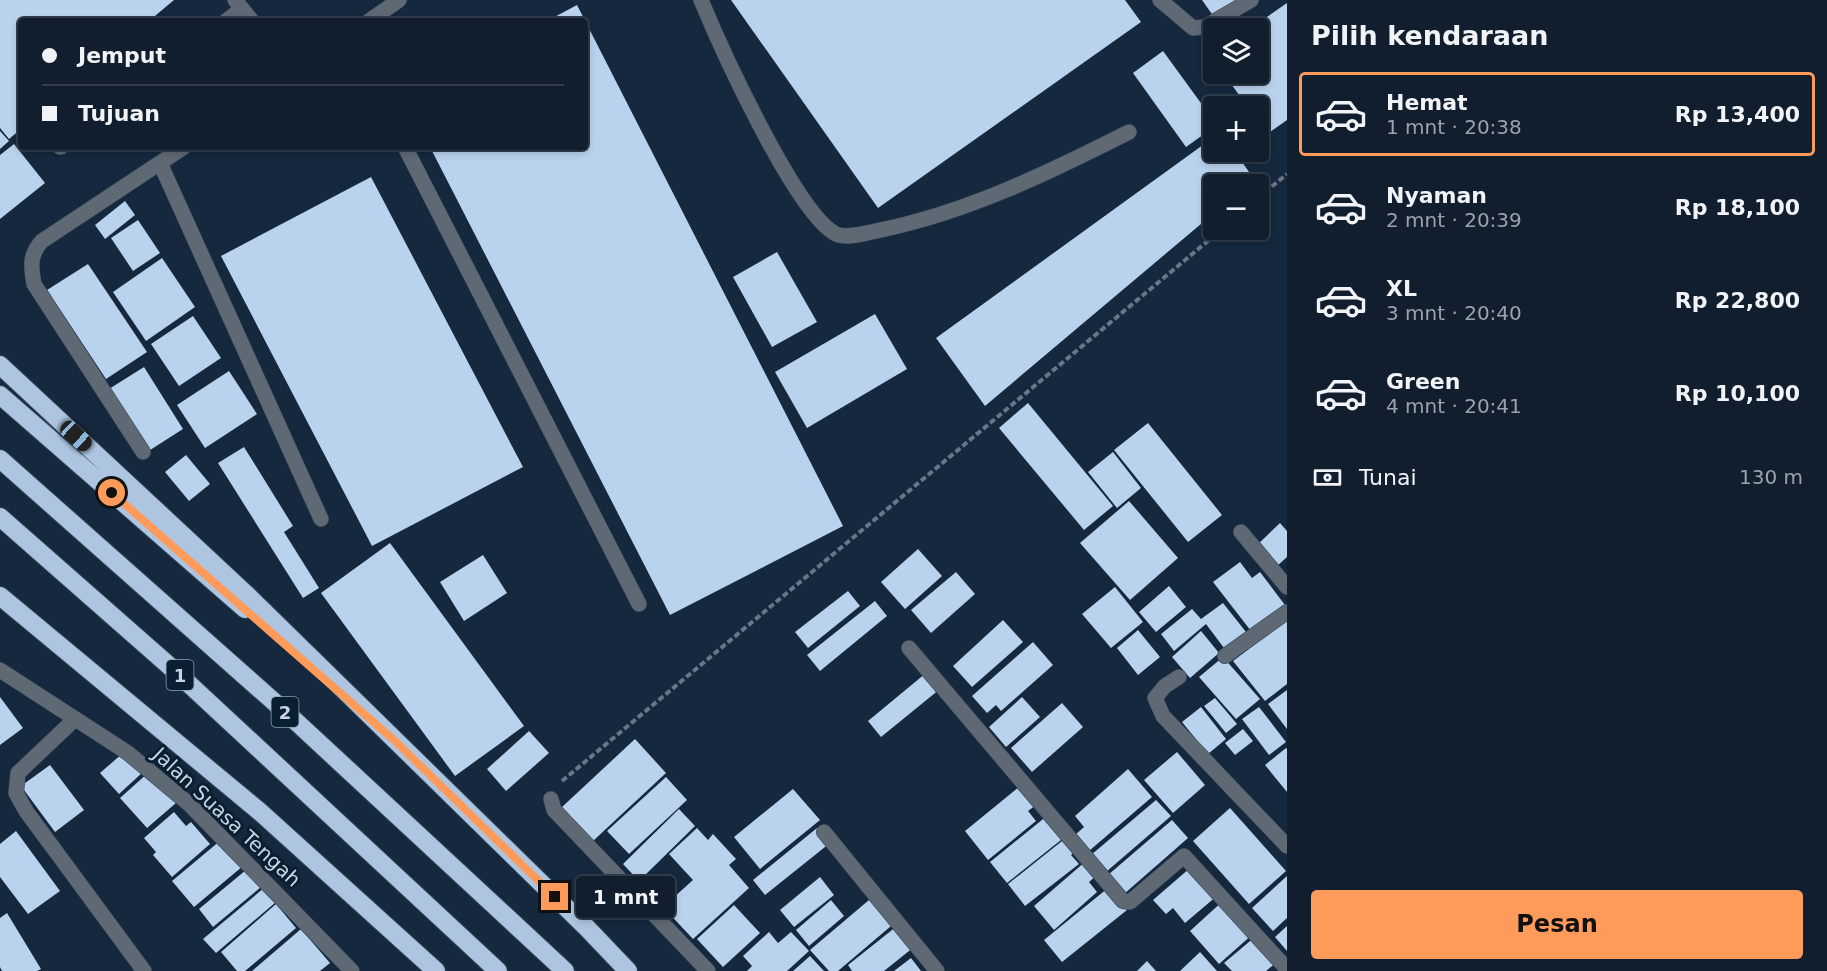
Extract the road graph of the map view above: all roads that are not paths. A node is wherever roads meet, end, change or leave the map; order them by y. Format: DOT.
graph roads {
  1 [pos="399,0"];
  2 [pos="701,0"];
  3 [pos="1160,0"];
  4 [pos="1251,0"];
  5 [pos="238,4"];
  6 [pos="228,18"];
  7 [pos="250,18"];
  8 [pos="373,18"];
  9 [pos="1129,132"];
  10 [pos="180,150"];
  11 [pos="407,150"];
  12 [pos="160,163"];
  13 [pos="0,364"];
  14 [pos="0,395"];
  15 [pos="143,452"];
  16 [pos="0,459"];
  17 [pos="0,517"];
  18 [pos="321,519"];
  19 [pos="1241,532"];
  20 [pos="1287,587"];
  21 [pos="2,598"];
  22 [pos="639,604"];
  23 [pos="1287,612"];
  24 [pos="909,648"];
  25 [pos="1225,656"];
  26 [pos="0,670"];
  27 [pos="1179,677"];
  28 [pos="75,719"];
  29 [pos="395,741"];
  30 [pos="551,799"];
  31 [pos="824,832"];
  32 [pos="1287,846"];
  33 [pos="1287,969"];
  34 [pos="144,971"];
  35 [pos="352,971"];
  36 [pos="436,971"];
  37 [pos="498,971"];
  38 [pos="565,971"];
  39 [pos="628,971"];
  40 [pos="708,971"];
  41 [pos="937,971"];
  1 -- 8 [label="street"];
  2 -- 9 [label="street"];
  3 -- 4 [label="street"];
  5 -- 6 [label="street"];
  5 -- 7 [label="street"];
  10 -- 12 [label="street"];
  11 -- 22 [label="street"];
  12 -- 15 [label="street"];
  12 -- 18 [label="street"];
  13 -- 29 [label="highway"];
  14 -- 29 [label="highway"];
  16 -- 38 [label="highway, 2"];
  17 -- 37 [label="highway, 1"];
  19 -- 20 [label="street"];
  21 -- 36 [label="highway"];
  23 -- 25 [label="street"];
  24 -- 33 [label="street"];
  26 -- 28 [label="street, Jalan Suasa Tengah"];
  27 -- 32 [label="street"];
  28 -- 34 [label="street"];
  28 -- 35 [label="street, Jalan Suasa Tengah"];
  29 -- 39 [label="highway"];
  30 -- 40 [label="street"];
  31 -- 41 [label="street"];
}
